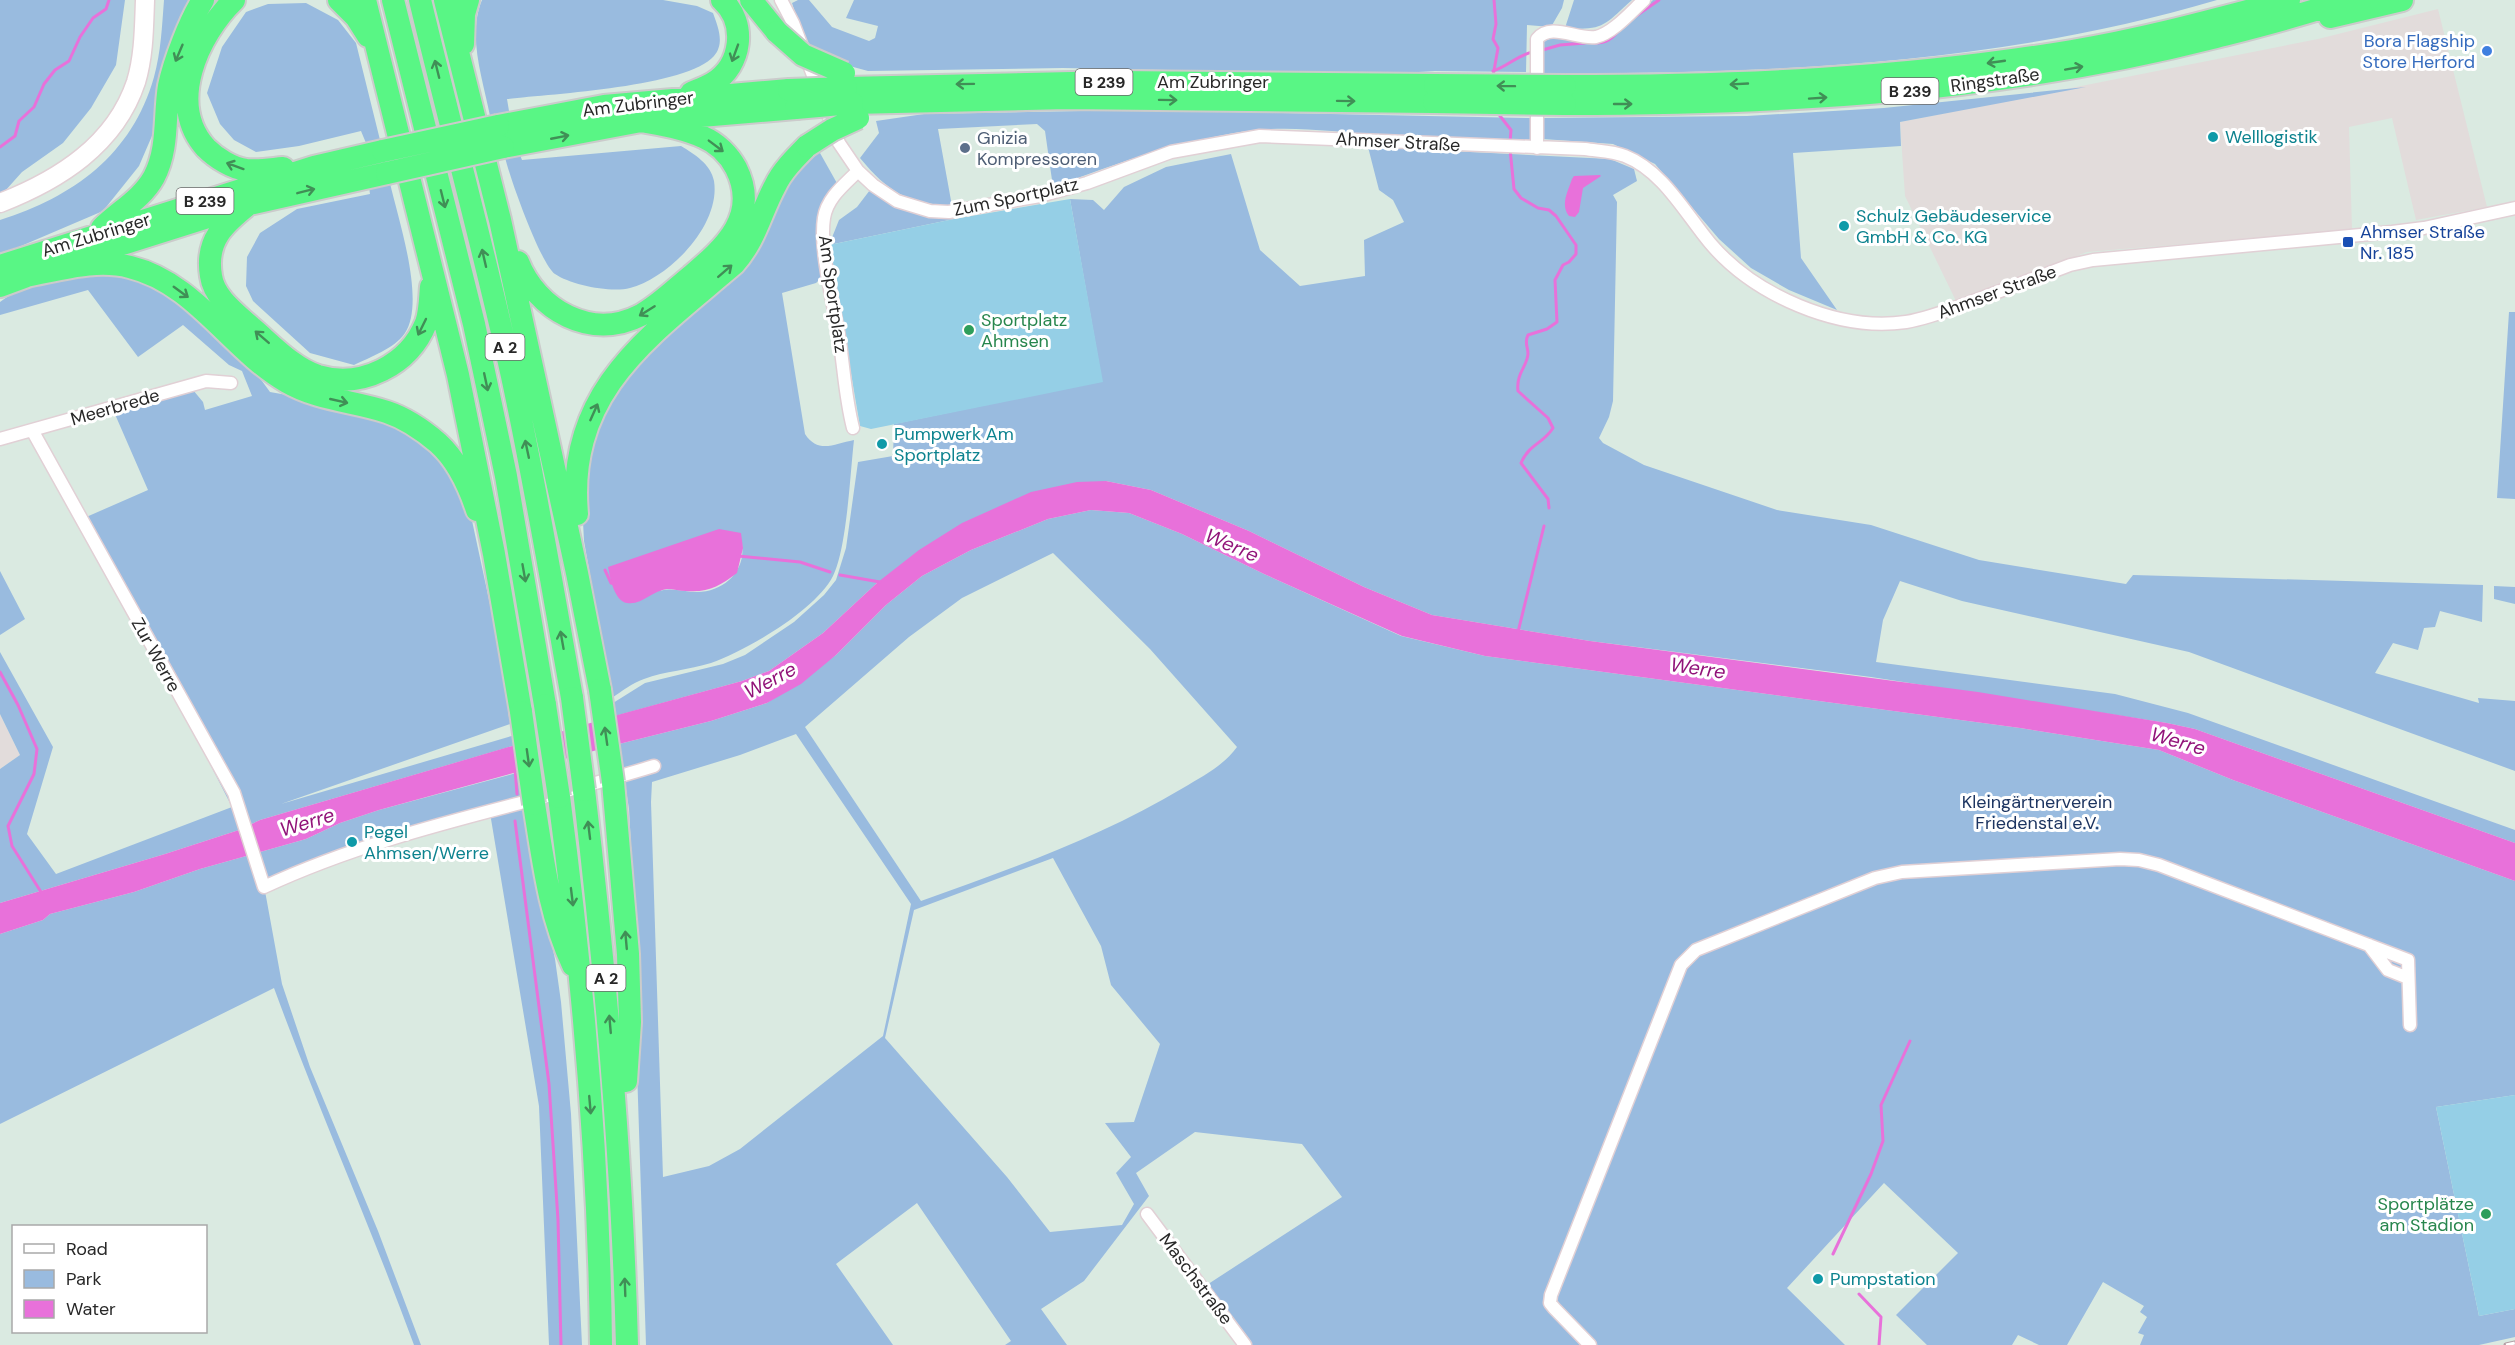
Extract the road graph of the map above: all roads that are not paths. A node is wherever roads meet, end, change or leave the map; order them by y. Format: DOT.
graph roads {
  1 [pos="145,0"];
  2 [pos="203,0"];
  3 [pos="234,0"];
  4 [pos="339,0"];
  5 [pos="365,0"];
  6 [pos="393,0"];
  7 [pos="420,0"];
  8 [pos="445,0"];
  9 [pos="468,0"];
  10 [pos="722,0"];
  11 [pos="751,0"];
  12 [pos="781,0"];
  13 [pos="1644,0"];
  14 [pos="2243,0"];
  15 [pos="2289,0"];
  16 [pos="2346,0"];
  17 [pos="2402,0"];
  18 [pos="2250,29"];
  19 [pos="2136,38"];
  20 [pos="380,66"];
  21 [pos="464,79"];
  22 [pos="916,93"];
  23 [pos="1565,95"];
  24 [pos="850,96"];
  25 [pos="676,99"];
  26 [pos="793,99"];
  27 [pos="641,121"];
  28 [pos="500,136"];
  29 [pos="1260,136"];
  30 [pos="1533,147"];
  31 [pos="385,162"];
  32 [pos="314,167"];
  33 [pos="858,171"];
  34 [pos="0,203"];
  35 [pos="249,204"];
  36 [pos="2515,208"];
  37 [pos="500,220"];
  38 [pos="95,235"];
  39 [pos="433,270"];
  40 [pos="9,274"];
  41 [pos="231,383"];
  42 [pos="853,428"];
  43 [pos="32,430"];
  44 [pos="0,439"];
  45 [pos="495,554"];
  46 [pos="578,573"];
  47 [pos="654,766"];
  48 [pos="2368,944"];
  49 [pos="579,977"];
  50 [pos="2408,978"];
  51 [pos="2410,1025"];
  52 [pos="621,1166"];
  53 [pos="1147,1214"];
  54 [pos="601,1345"];
  55 [pos="627,1345"];
  56 [pos="1245,1345"];
  57 [pos="1590,1345"];
  1 -- 34 [label="main road"];
  2 -- 38 [label="highway, one-way"];
  32 -- 3 [label="highway, one-way"];
  4 -- 20 [label="highway"];
  5 -- 20 [label="highway"];
  6 -- 49 [label="highway, A 2, one-way, bridge"];
  52 -- 7 [label="highway, A 2, one-way, bridge"];
  8 -- 21 [label="highway"];
  9 -- 21 [label="highway"];
  10 -- 25 [label="highway, one-way"];
  11 -- 24 [label="highway, bridge"];
  12 -- 33 [label="street, Zum Sportplatz"];
  13 -- 30 [label="street"];
  14 -- 19 [label="highway"];
  15 -- 19 [label="highway, Ringstraße / B 239"];
  16 -- 18 [label="highway, Ringstraße / B 239"];
  17 -- 18 [label="highway"];
  23 -- 18 [label="highway, Ringstraße / B 239, one-way"];
  19 -- 23 [label="highway, Ringstraße / B 239, one-way"];
  20 -- 39 [label="highway"];
  21 -- 37 [label="highway"];
  22 -- 23 [label="highway, Am Zubringer / B 239, bridge"];
  22 -- 24 [label="highway"];
  22 -- 24 [label="highway, Am Zubringer / B 239"];
  24 -- 26 [label="highway, Am Zubringer / B 239, bridge"];
  46 -- 24 [label="highway, one-way, bridge"];
  25 -- 26 [label="highway, Am Zubringer / B 239"];
  25 -- 28 [label="highway, Am Zubringer / B 239"];
  26 -- 27 [label="highway, Am Zubringer / B 239"];
  28 -- 27 [label="highway, Am Zubringer / B 239, one-way"];
  27 -- 37 [label="highway, one-way"];
  28 -- 31 [label="highway, Am Zubringer / B 239, bridge"];
  29 -- 30 [label="street, Ahmser Straße"];
  29 -- 33 [label="street, Zum Sportplatz"];
  30 -- 36 [label="street, Ahmser Straße"];
  31 -- 32 [label="highway, Am Zubringer / B 239"];
  35 -- 31 [label="highway, Am Zubringer / B 239, one-way"];
  32 -- 38 [label="highway, Am Zubringer / B 239"];
  33 -- 42 [label="street, Am Sportplatz"];
  39 -- 35 [label="highway, one-way"];
  35 -- 40 [label="highway, Am Zubringer / B 239"];
  37 -- 46 [label="highway"];
  38 -- 40 [label="highway, Am Zubringer / B 239"];
  39 -- 45 [label="highway"];
  40 -- 45 [label="highway, one-way"];
  41 -- 43 [label="street, Meerbrede"];
  43 -- 44 [label="street, Meerbrede"];
  43 -- 47 [label="street, Zur Werre"];
  45 -- 49 [label="highway, one-way, bridge"];
  52 -- 46 [label="highway, one-way, bridge"];
  48 -- 50 [label="street"];
  48 -- 50 [label="street"];
  48 -- 57 [label="street"];
  49 -- 54 [label="highway, A 2, one-way"];
  50 -- 51 [label="street"];
  55 -- 52 [label="highway, A 2, one-way"];
  53 -- 56 [label="street, Maschstraße"];
}
